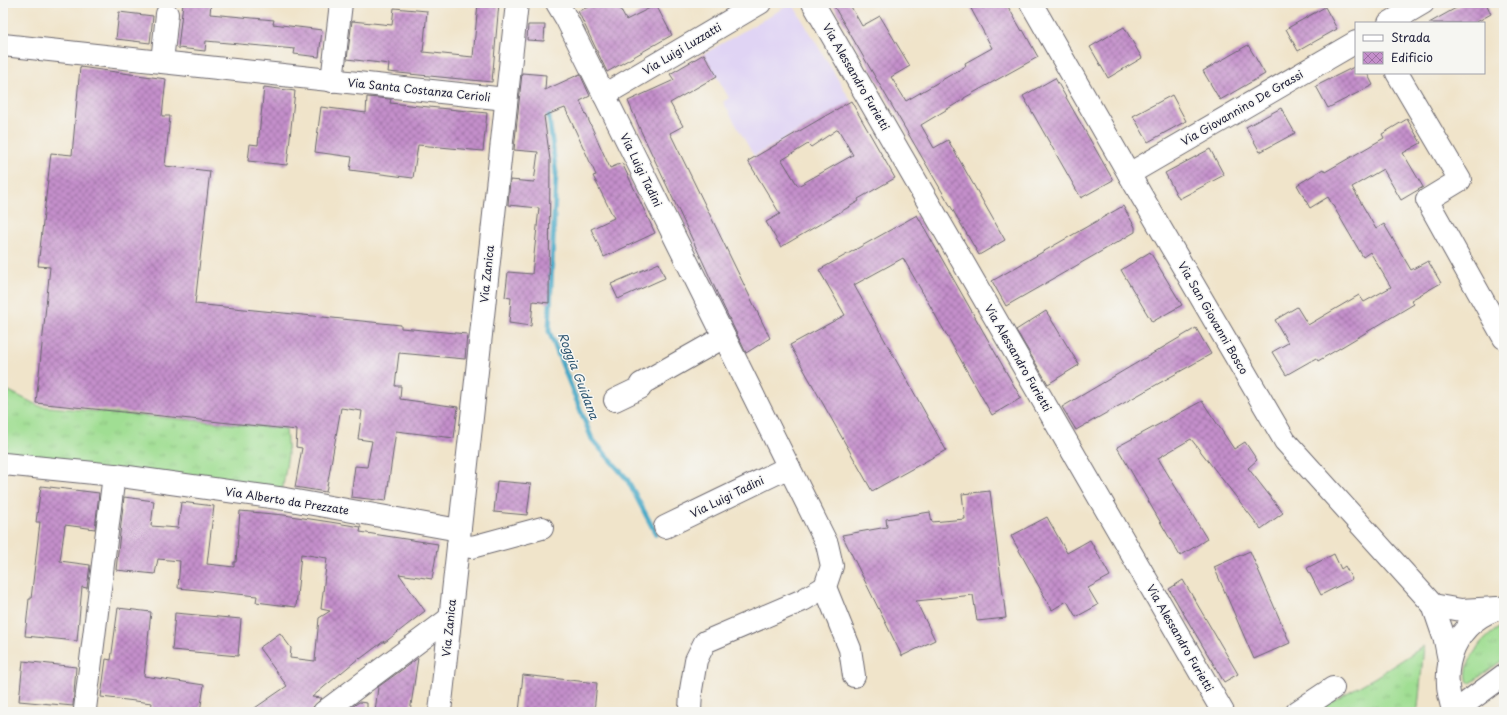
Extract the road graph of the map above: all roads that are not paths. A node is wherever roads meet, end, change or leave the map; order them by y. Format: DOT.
graph roads {
  1 [pos="341,3"];
  2 [pos="557,3"];
  3 [pos="760,3"];
  4 [pos="813,3"];
  5 [pos="1031,3"];
  6 [pos="1423,3"];
  7 [pos="518,6"];
  8 [pos="167,14"];
  9 [pos="1391,22"];
  10 [pos="1355,43"];
  11 [pos="3,45"];
  12 [pos="162,62"];
  13 [pos="1398,74"];
  14 [pos="332,81"];
  15 [pos="604,95"];
  16 [pos="506,99"];
  17 [pos="1129,174"];
  18 [pos="724,336"];
  19 [pos="1504,338"];
  20 [pos="615,400"];
  21 [pos="4,464"];
  22 [pos="789,467"];
  23 [pos="114,475"];
  24 [pos="542,528"];
  25 [pos="664,528"];
  26 [pos="459,537"];
  27 [pos="824,587"];
  28 [pos="1434,605"];
  29 [pos="1501,608"];
  30 [pos="450,618"];
  31 [pos="1449,660"];
  32 [pos="1504,675"];
  33 [pos="854,676"];
  34 [pos="1333,688"];
  35 [pos="86,712"];
  36 [pos="324,712"];
  37 [pos="440,712"];
  38 [pos="690,712"];
  39 [pos="1223,712"];
  40 [pos="1297,712"];
  41 [pos="1454,712"];
  1 -- 14 [label="main road, Via Santa Costanza Cerioli"];
  2 -- 15 [label="main road, Via Luigi Tadini"];
  3 -- 15 [label="main road, Via Luigi Luzzatti"];
  4 -- 39 [label="main road, Via Alessandro Furietti"];
  5 -- 17 [label="main road, Via San Giovanni Bosco"];
  6 -- 9 [label="main road"];
  7 -- 16 [label="main road, Via Zanica"];
  8 -- 12 [label="main road"];
  10 -- 17 [label="main road, Via Giovannino De Grassi"];
  11 -- 12 [label="main road, Via Santa Costanza Cerioli"];
  12 -- 14 [label="main road, Via Santa Costanza Cerioli"];
  13 -- 19 [label="main road"];
  14 -- 16 [label="main road, Via Santa Costanza Cerioli"];
  15 -- 18 [label="main road, Via Luigi Tadini"];
  16 -- 26 [label="main road, Via Zanica"];
  17 -- 28 [label="main road, Via San Giovanni Bosco"];
  18 -- 20 [label="main road"];
  18 -- 22 [label="main road, Via Luigi Tadini"];
  21 -- 23 [label="main road, Via Alberto da Prezzate"];
  22 -- 25 [label="main road, Via Luigi Tadini"];
  22 -- 27 [label="main road, Via Luigi Tadini"];
  23 -- 26 [label="main road, Via Alberto da Prezzate"];
  23 -- 35 [label="main road"];
  24 -- 26 [label="main road"];
  26 -- 30 [label="main road, Via Zanica"];
  27 -- 33 [label="main road"];
  27 -- 38 [label="main road"];
  28 -- 29 [label="main road, Via San Giovanni Bosco"];
  28 -- 31 [label="main road, Via San Giovanni Bosco"];
  29 -- 31 [label="main road, Via San Giovanni Bosco"];
  30 -- 36 [label="main road"];
  30 -- 37 [label="main road, Via Zanica"];
  31 -- 41 [label="main road, Via San Giovanni Bosco"];
  32 -- 41 [label="main road"];
  34 -- 40 [label="main road"];
}
